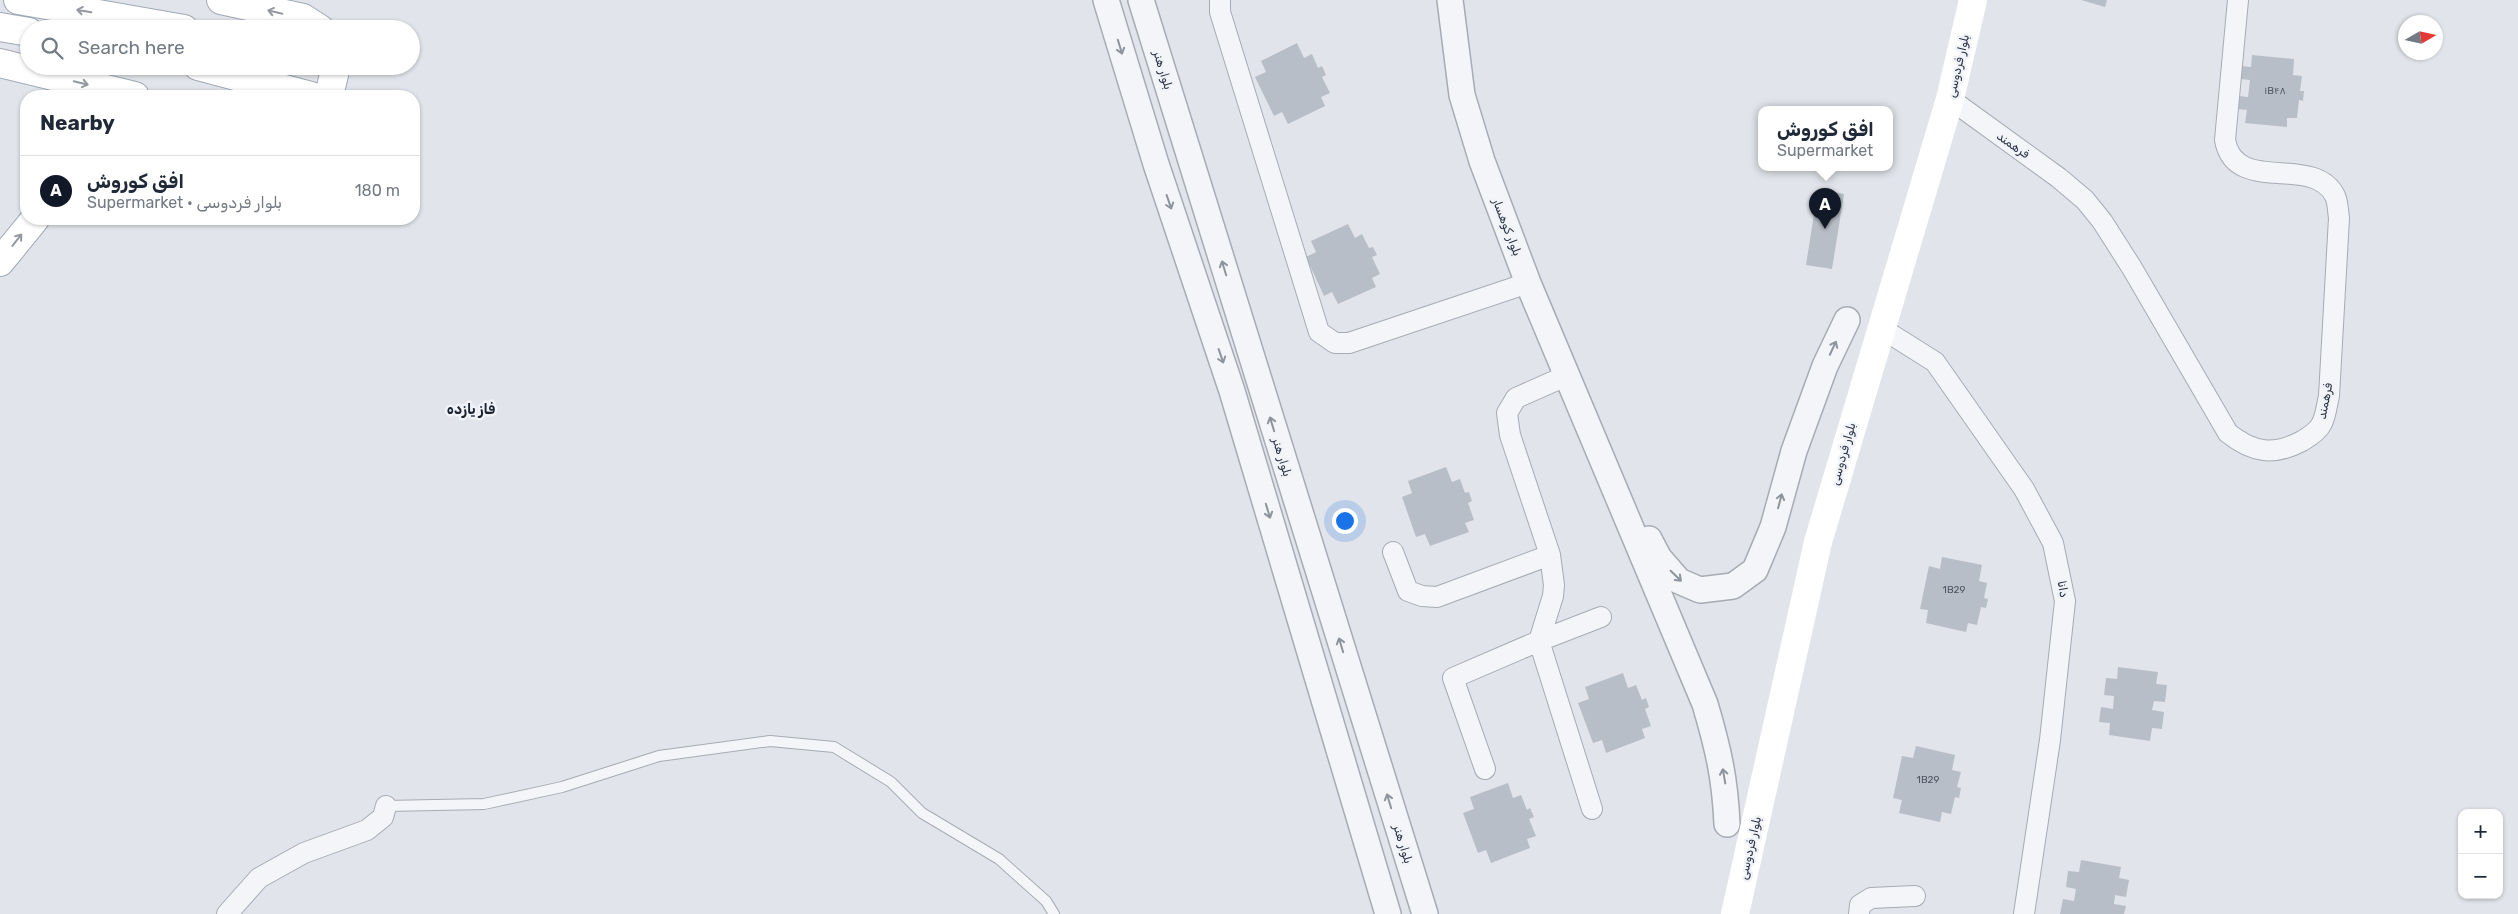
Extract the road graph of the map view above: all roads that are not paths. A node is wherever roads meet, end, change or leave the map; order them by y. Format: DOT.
graph roads {
  1 [pos="18,0"];
  2 [pos="221,0"];
  3 [pos="1106,0"];
  4 [pos="1141,0"];
  5 [pos="1220,0"];
  6 [pos="1450,0"];
  7 [pos="1973,0"];
  8 [pos="2238,0"];
  9 [pos="132,20"];
  10 [pos="306,20"];
  11 [pos="0,27"];
  12 [pos="20,30"];
  13 [pos="0,63"];
  14 [pos="20,68"];
  15 [pos="49,75"];
  16 [pos="232,75"];
  17 [pos="334,75"];
  18 [pos="111,90"];
  19 [pos="288,90"];
  20 [pos="330,90"];
  21 [pos="1950,99"];
  22 [pos="30,225"];
  23 [pos="0,262"];
  24 [pos="1528,283"];
  25 [pos="1847,320"];
  26 [pos="1881,328"];
  27 [pos="1568,376"];
  28 [pos="1597,445"];
  29 [pos="1393,552"];
  30 [pos="1550,555"];
  31 [pos="1602,617"];
  32 [pos="1540,640"];
  33 [pos="1484,769"];
  34 [pos="386,806"];
  35 [pos="1592,809"];
  36 [pos="1727,824"];
  37 [pos="1915,896"];
  38 [pos="227,914"];
  39 [pos="1054,914"];
  40 [pos="1388,914"];
  41 [pos="1425,914"];
  42 [pos="1735,914"];
  43 [pos="1859,914"];
  44 [pos="2024,914"];
  9 -- 1 [label="main road, one-way"];
  10 -- 2 [label="main road, one-way"];
  3 -- 40 [label="street, one-way"];
  41 -- 4 [label="street, بلوار هنر, one-way"];
  5 -- 24 [label="street"];
  6 -- 24 [label="street, بلوار کوهسار"];
  7 -- 21 [label="main road, بلوار فردوسی"];
  8 -- 21 [label="street, فرهمند"];
  11 -- 12 [label="main road"];
  13 -- 14 [label="main road, one-way"];
  15 -- 18 [label="main road, one-way"];
  16 -- 19 [label="main road"];
  17 -- 20 [label="main road"];
  21 -- 26 [label="main road, بلوار فردوسی"];
  23 -- 22 [label="main road, one-way"];
  24 -- 27 [label="street, بلوار کوهسار"];
  28 -- 25 [label="street, one-way"];
  26 -- 42 [label="main road, بلوار فردوسی"];
  26 -- 44 [label="street, دانا"];
  27 -- 28 [label="street, بلوار کوهسار"];
  27 -- 30 [label="street"];
  36 -- 28 [label="street, one-way"];
  29 -- 30 [label="street"];
  30 -- 32 [label="street"];
  31 -- 32 [label="street"];
  32 -- 33 [label="street"];
  32 -- 35 [label="street"];
  34 -- 38 [label="street"];
  34 -- 39 [label="lane"];
  37 -- 43 [label="street"];
}
